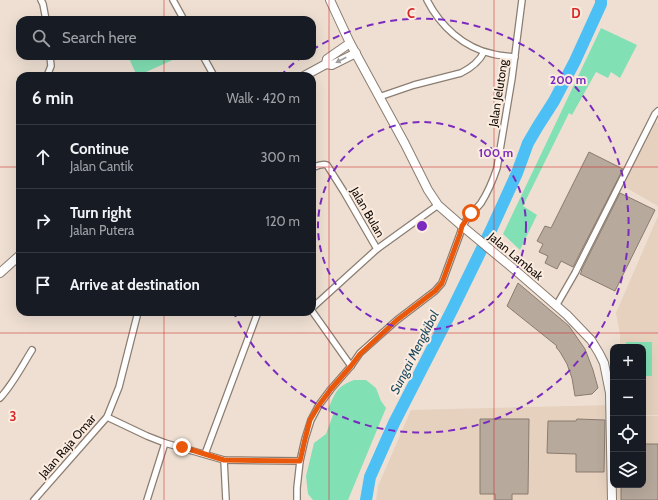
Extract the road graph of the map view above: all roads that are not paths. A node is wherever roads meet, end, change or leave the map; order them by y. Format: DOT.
graph roads {
  1 [pos="40,0"];
  2 [pos="173,0"];
  3 [pos="330,0"];
  4 [pos="427,0"];
  5 [pos="522,0"];
  6 [pos="45,16"];
  7 [pos="182,16"];
  8 [pos="350,43"];
  9 [pos="484,52"];
  10 [pos="356,53"];
  11 [pos="515,58"];
  12 [pos="50,60"];
  13 [pos="205,60"];
  14 [pos="326,64"];
  15 [pos="49,72"];
  16 [pos="212,72"];
  17 [pos="311,72"];
  18 [pos="379,97"];
  19 [pos="658,111"];
  20 [pos="316,166"];
  21 [pos="438,205"];
  22 [pos="462,226"];
  23 [pos="377,249"];
  24 [pos="16,259"];
  25 [pos="0,273"];
  26 [pos="316,304"];
  27 [pos="556,306"];
  28 [pos="137,316"];
  29 [pos="257,316"];
  30 [pos="316,316"];
  31 [pos="32,350"];
  32 [pos="351,366"];
  33 [pos="0,398"];
  34 [pos="107,417"];
  35 [pos="165,443"];
  36 [pos="205,454"];
  37 [pos="224,460"];
  38 [pos="300,461"];
  39 [pos="34,500"];
  40 [pos="146,500"];
  41 [pos="226,500"];
  42 [pos="297,500"];
  43 [pos="612,500"];
  1 -- 6 [label="street"];
  2 -- 7 [label="street"];
  3 -- 8 [label="street, Jalan Lambak"];
  4 -- 9 [label="street"];
  5 -- 11 [label="street, Jalan Jelutong"];
  8 -- 10 [label="street, Jalan Lambak"];
  8 -- 14 [label="street"];
  9 -- 11 [label="street"];
  9 -- 18 [label="street"];
  10 -- 14 [label="street, one-way"];
  10 -- 18 [label="street, Jalan Lambak"];
  11 -- 22 [label="street, Jalan Jelutong"];
  12 -- 15 [label="street"];
  13 -- 16 [label="street"];
  14 -- 17 [label="street"];
  18 -- 21 [label="street, Jalan Lambak"];
  19 -- 27 [label="street"];
  20 -- 23 [label="street, Jalan Bulan"];
  21 -- 22 [label="street, Jalan Lambak"];
  21 -- 23 [label="street"];
  22 -- 27 [label="street, Jalan Lambak"];
  22 -- 32 [label="street, Jalan Jelutong"];
  23 -- 26 [label="street, Jalan Bulan"];
  24 -- 25 [label="street"];
  27 -- 43 [label="street, Jalan Lambak"];
  28 -- 34 [label="street, Jalan Raja Omar"];
  29 -- 36 [label="street"];
  30 -- 32 [label="street"];
  31 -- 33 [label="street"];
  32 -- 38 [label="street, Jalan Jelutong"];
  34 -- 35 [label="street"];
  34 -- 39 [label="street, Jalan Raja Omar"];
  35 -- 36 [label="street"];
  35 -- 40 [label="street"];
  36 -- 37 [label="street"];
  37 -- 38 [label="street"];
  37 -- 41 [label="street"];
  38 -- 42 [label="street, Jalan Jelutong"];
}
